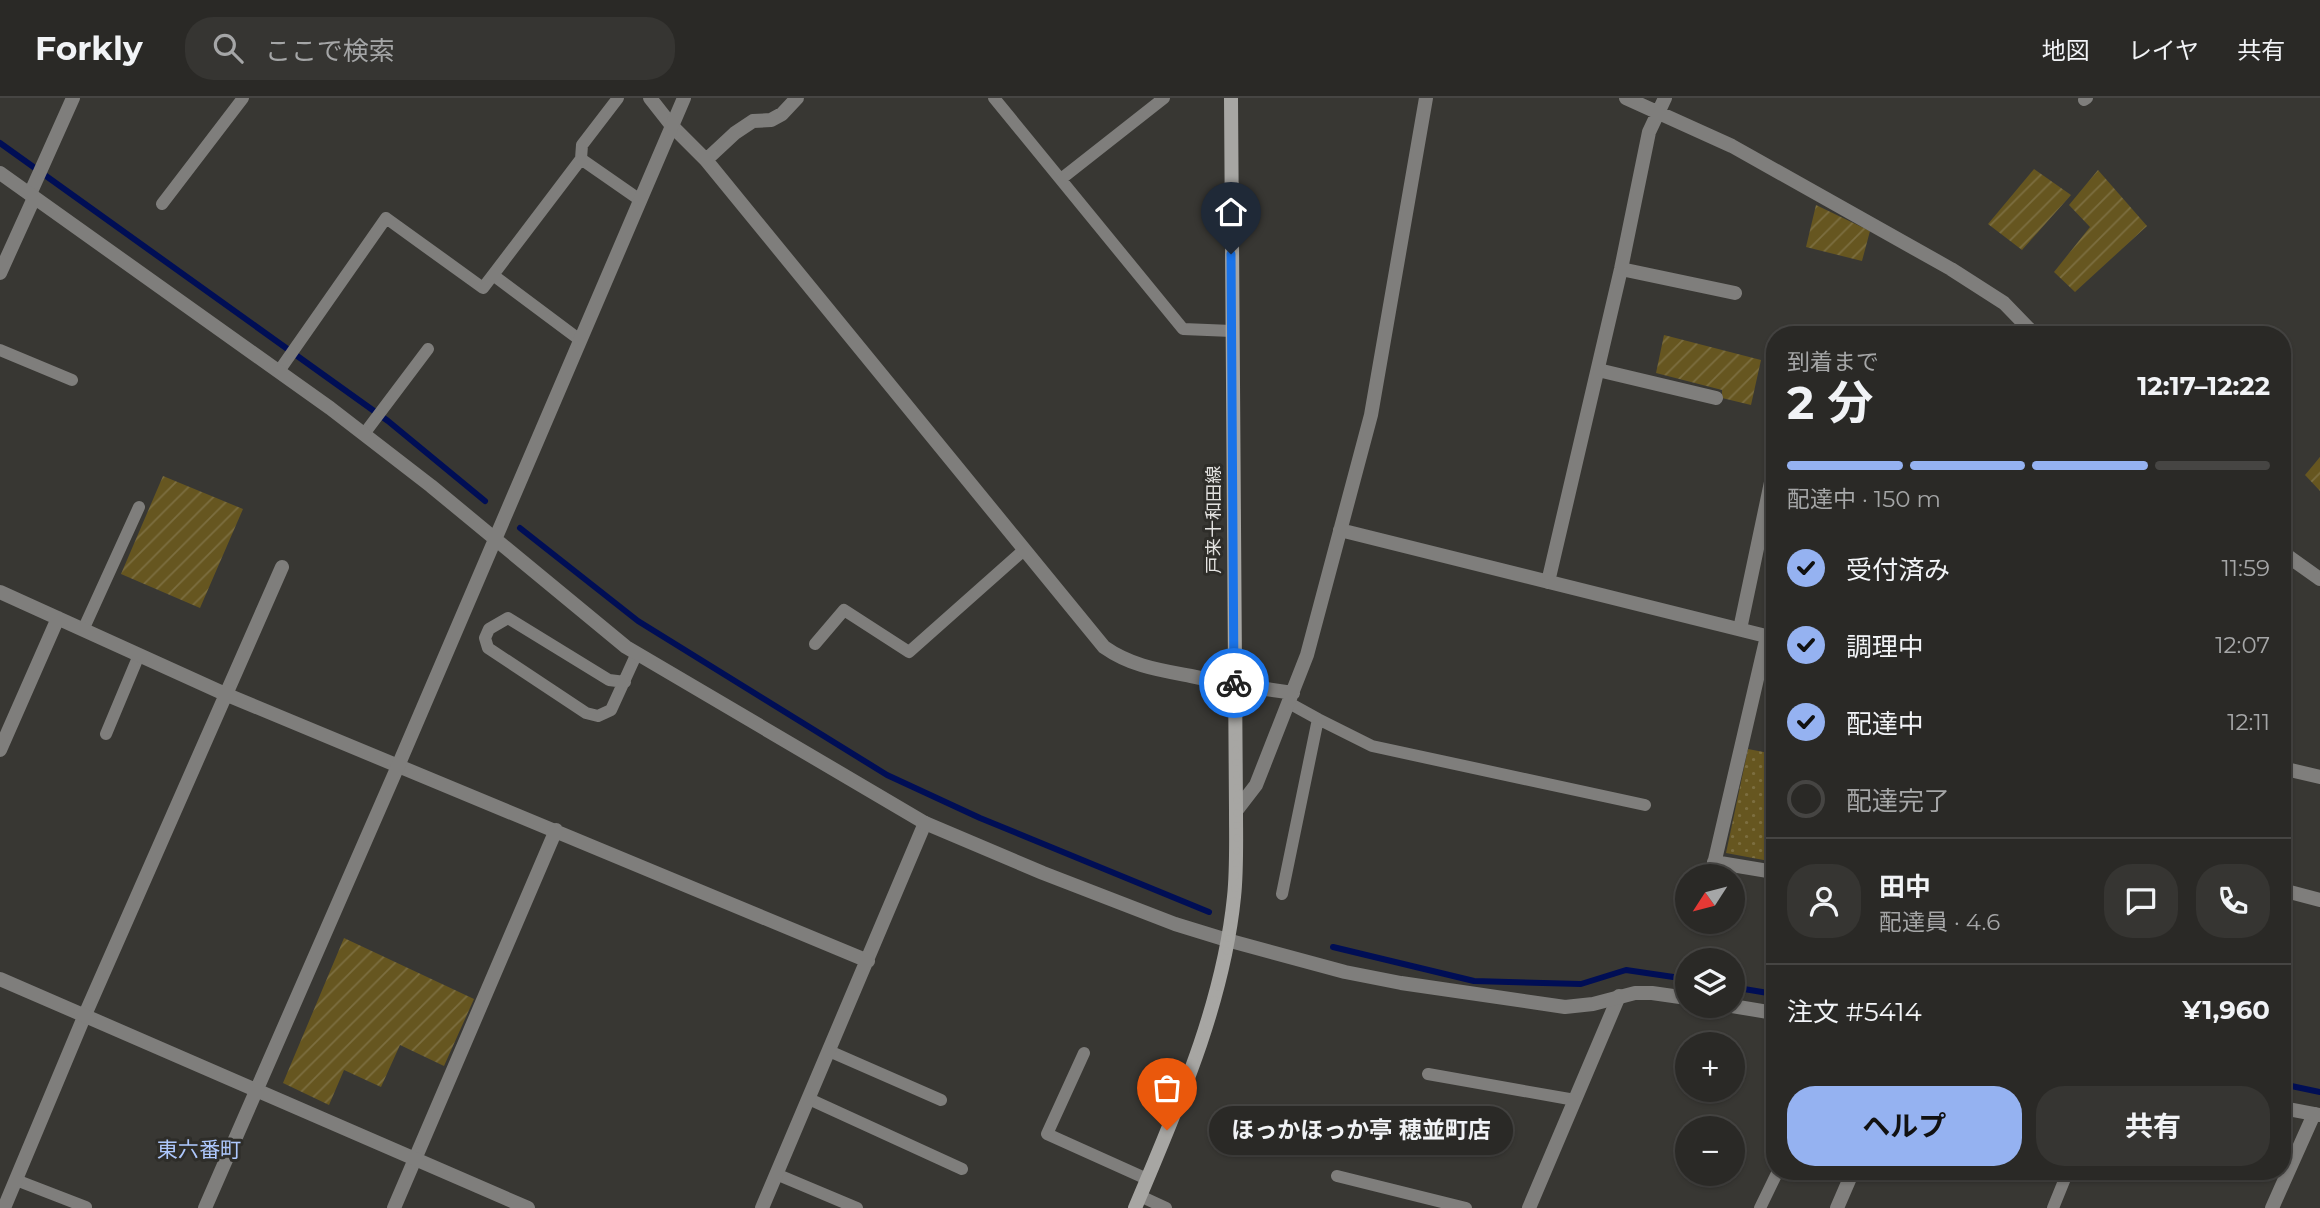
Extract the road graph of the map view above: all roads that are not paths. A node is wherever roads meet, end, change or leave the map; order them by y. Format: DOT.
graph roads {
  1 [pos="73,98"];
  2 [pos="243,98"];
  3 [pos="618,98"];
  4 [pos="650,98"];
  5 [pos="684,98"];
  6 [pos="797,98"];
  7 [pos="994,98"];
  8 [pos="1164,98"];
  9 [pos="1230,98"];
  10 [pos="1426,98"];
  11 [pos="1626,98"];
  12 [pos="1662,105"];
  13 [pos="672,126"];
  14 [pos="581,159"];
  15 [pos="706,160"];
  16 [pos="0,173"];
  17 [pos="1061,179"];
  18 [pos="32,196"];
  19 [pos="640,200"];
  20 [pos="162,204"];
  21 [pos="1621,269"];
  22 [pos="0,274"];
  23 [pos="493,275"];
  24 [pos="1735,293"];
  25 [pos="2027,326"];
  26 [pos="1232,331"];
  27 [pos="580,340"];
  28 [pos="428,349"];
  29 [pos="0,350"];
  30 [pos="1598,370"];
  31 [pos="279,371"];
  32 [pos="72,380"];
  33 [pos="1716,398"];
  34 [pos="364,434"];
  35 [pos="1766,506"];
  36 [pos="139,507"];
  37 [pos="1340,530"];
  38 [pos="493,540"];
  39 [pos="1024,550"];
  40 [pos="2291,558"];
  41 [pos="282,567"];
  42 [pos="2320,579"];
  43 [pos="1548,582"];
  44 [pos="0,593"];
  45 [pos="58,618"];
  46 [pos="1740,629"];
  47 [pos="83,630"];
  48 [pos="1766,636"];
  49 [pos="815,644"];
  50 [pos="638,653"];
  51 [pos="139,655"];
  52 [pos="1766,657"];
  53 [pos="625,682"];
  54 [pos="1234,685"];
  55 [pos="225,694"];
  56 [pos="1291,698"];
  57 [pos="1318,719"];
  58 [pos="106,734"];
  59 [pos="0,750"];
  60 [pos="398,766"];
  61 [pos="2291,770"];
  62 [pos="2320,777"];
  63 [pos="1645,805"];
  64 [pos="1236,811"];
  65 [pos="925,822"];
  66 [pos="556,830"];
  67 [pos="1714,864"];
  68 [pos="1745,871"];
  69 [pos="1766,872"];
  70 [pos="2291,892"];
  71 [pos="1282,894"];
  72 [pos="2320,900"];
  73 [pos="1227,940"];
  74 [pos="868,961"];
  75 [pos="0,979"];
  76 [pos="1619,996"];
  77 [pos="1675,996"];
  78 [pos="1745,1008"];
  79 [pos="1766,1012"];
  80 [pos="84,1017"];
  81 [pos="829,1051"];
  82 [pos="1084,1052"];
  83 [pos="1428,1074"];
  84 [pos="256,1090"];
  85 [pos="808,1099"];
  86 [pos="941,1100"];
  87 [pos="1575,1100"];
  88 [pos="2291,1110"];
  89 [pos="2317,1115"];
  90 [pos="415,1160"];
  91 [pos="962,1169"];
  92 [pos="2291,1169"];
  93 [pos="776,1174"];
  94 [pos="1337,1176"];
  95 [pos="1147,1179"];
  96 [pos="16,1180"];
  97 [pos="1774,1180"];
  98 [pos="1849,1180"];
  99 [pos="2064,1180"];
  100 [pos="2286,1180"];
  101 [pos="1137,1202"];
  102 [pos="86,1207"];
  103 [pos="4,1208"];
  104 [pos="205,1208"];
  105 [pos="394,1208"];
  106 [pos="527,1208"];
  107 [pos="762,1208"];
  108 [pos="857,1208"];
  109 [pos="1166,1208"];
  110 [pos="1466,1208"];
  111 [pos="1529,1208"];
  112 [pos="1760,1208"];
  113 [pos="1837,1208"];
  114 [pos="2053,1208"];
  115 [pos="2272,1208"];
  1 -- 18 [label="street"];
  2 -- 20 [label="lane"];
  3 -- 14 [label="lane"];
  4 -- 13 [label="street"];
  5 -- 13 [label="street"];
  6 -- 15 [label="street"];
  7 -- 17 [label="lane"];
  8 -- 17 [label="lane"];
  9 -- 26 [label="main road, 戸来十和田線"];
  10 -- 37 [label="street"];
  11 -- 12 [label="street"];
  12 -- 21 [label="street"];
  12 -- 25 [label="street"];
  13 -- 15 [label="street"];
  13 -- 19 [label="street"];
  14 -- 19 [label="lane"];
  14 -- 23 [label="lane"];
  15 -- 39 [label="street"];
  16 -- 18 [label="street"];
  17 -- 26 [label="lane"];
  18 -- 22 [label="street"];
  18 -- 31 [label="street"];
  19 -- 27 [label="street"];
  21 -- 24 [label="street"];
  21 -- 30 [label="street"];
  23 -- 27 [label="lane"];
  23 -- 31 [label="lane"];
  26 -- 54 [label="main road, 戸来十和田線"];
  27 -- 38 [label="street"];
  28 -- 34 [label="lane"];
  29 -- 32 [label="lane"];
  30 -- 33 [label="street"];
  30 -- 43 [label="street"];
  31 -- 34 [label="street"];
  34 -- 38 [label="street"];
  35 -- 46 [label="street"];
  36 -- 47 [label="lane"];
  37 -- 43 [label="street"];
  37 -- 56 [label="street"];
  38 -- 50 [label="street"];
  38 -- 60 [label="street"];
  39 -- 49 [label="lane"];
  39 -- 54 [label="street"];
  40 -- 42 [label="street"];
  41 -- 55 [label="street"];
  43 -- 46 [label="street"];
  44 -- 45 [label="street"];
  45 -- 47 [label="street"];
  45 -- 59 [label="street"];
  46 -- 48 [label="street"];
  47 -- 51 [label="street"];
  50 -- 53 [label="lane"];
  50 -- 65 [label="street"];
  51 -- 55 [label="street"];
  51 -- 58 [label="lane"];
  52 -- 67 [label="street"];
  53 -- 53 [label="lane"];
  54 -- 56 [label="street"];
  54 -- 64 [label="main road, 戸来十和田線"];
  55 -- 60 [label="street"];
  55 -- 80 [label="street"];
  56 -- 57 [label="lane"];
  56 -- 64 [label="street"];
  57 -- 63 [label="lane"];
  57 -- 71 [label="lane"];
  60 -- 66 [label="street"];
  60 -- 84 [label="street"];
  61 -- 62 [label="street"];
  64 -- 73 [label="main road, 戸来十和田線"];
  65 -- 73 [label="street"];
  65 -- 74 [label="street"];
  66 -- 74 [label="street"];
  66 -- 90 [label="street"];
  68 -- 69 [label="street"];
  70 -- 72 [label="street"];
  73 -- 76 [label="street"];
  73 -- 95 [label="main road, 戸来十和田線"];
  74 -- 81 [label="street"];
  75 -- 80 [label="street"];
  76 -- 77 [label="street"];
  76 -- 87 [label="street"];
  78 -- 79 [label="street"];
  80 -- 84 [label="street"];
  80 -- 96 [label="street"];
  81 -- 85 [label="street"];
  81 -- 86 [label="lane"];
  82 -- 95 [label="lane"];
  83 -- 87 [label="lane"];
  84 -- 90 [label="street"];
  84 -- 104 [label="street"];
  85 -- 91 [label="lane"];
  85 -- 93 [label="street"];
  87 -- 111 [label="street"];
  88 -- 89 [label="street"];
  89 -- 92 [label="street"];
  90 -- 105 [label="street"];
  90 -- 106 [label="street"];
  93 -- 107 [label="street"];
  93 -- 108 [label="lane"];
  94 -- 110 [label="lane"];
  95 -- 101 [label="main road, 戸来十和田線"];
  96 -- 102 [label="lane"];
  96 -- 103 [label="street"];
  97 -- 112 [label="lane"];
  98 -- 113 [label="street"];
  99 -- 114 [label="lane"];
  100 -- 115 [label="street"];
  101 -- 109 [label="lane"];
}
